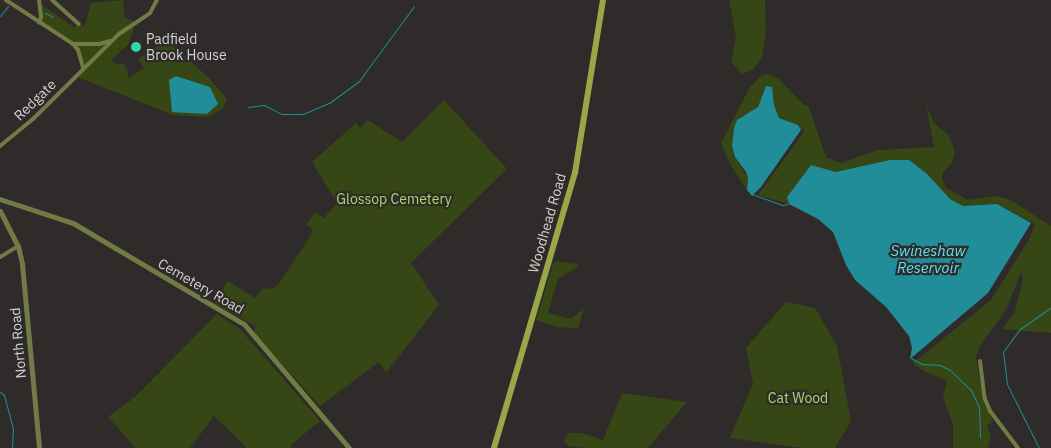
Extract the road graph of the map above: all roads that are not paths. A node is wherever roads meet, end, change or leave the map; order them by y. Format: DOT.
graph roads {
  1 [pos="6,0"];
  2 [pos="39,0"];
  3 [pos="52,0"];
  4 [pos="157,0"];
  5 [pos="603,0"];
  6 [pos="39,23"];
  7 [pos="79,24"];
  8 [pos="111,41"];
  9 [pos="73,44"];
  10 [pos="83,68"];
  11 [pos="0,146"];
  12 [pos="0,198"];
  13 [pos="0,211"];
  14 [pos="18,246"];
  15 [pos="0,257"];
  16 [pos="980,361"];
  17 [pos="39,448"];
  18 [pos="349,448"];
  19 [pos="494,448"];
  20 [pos="1018,448"];
  1 -- 6 [label="street"];
  2 -- 6 [label="street"];
  3 -- 7 [label="street"];
  4 -- 8 [label="street, Redgate"];
  5 -- 19 [label="main road, Woodhead Road"];
  6 -- 9 [label="street"];
  8 -- 9 [label="street"];
  8 -- 10 [label="street, Redgate"];
  9 -- 10 [label="street"];
  10 -- 11 [label="street, Redgate"];
  12 -- 18 [label="street, Cemetery Road"];
  13 -- 14 [label="street, North Road"];
  14 -- 15 [label="street"];
  14 -- 17 [label="street, North Road"];
  16 -- 20 [label="street"];
}
